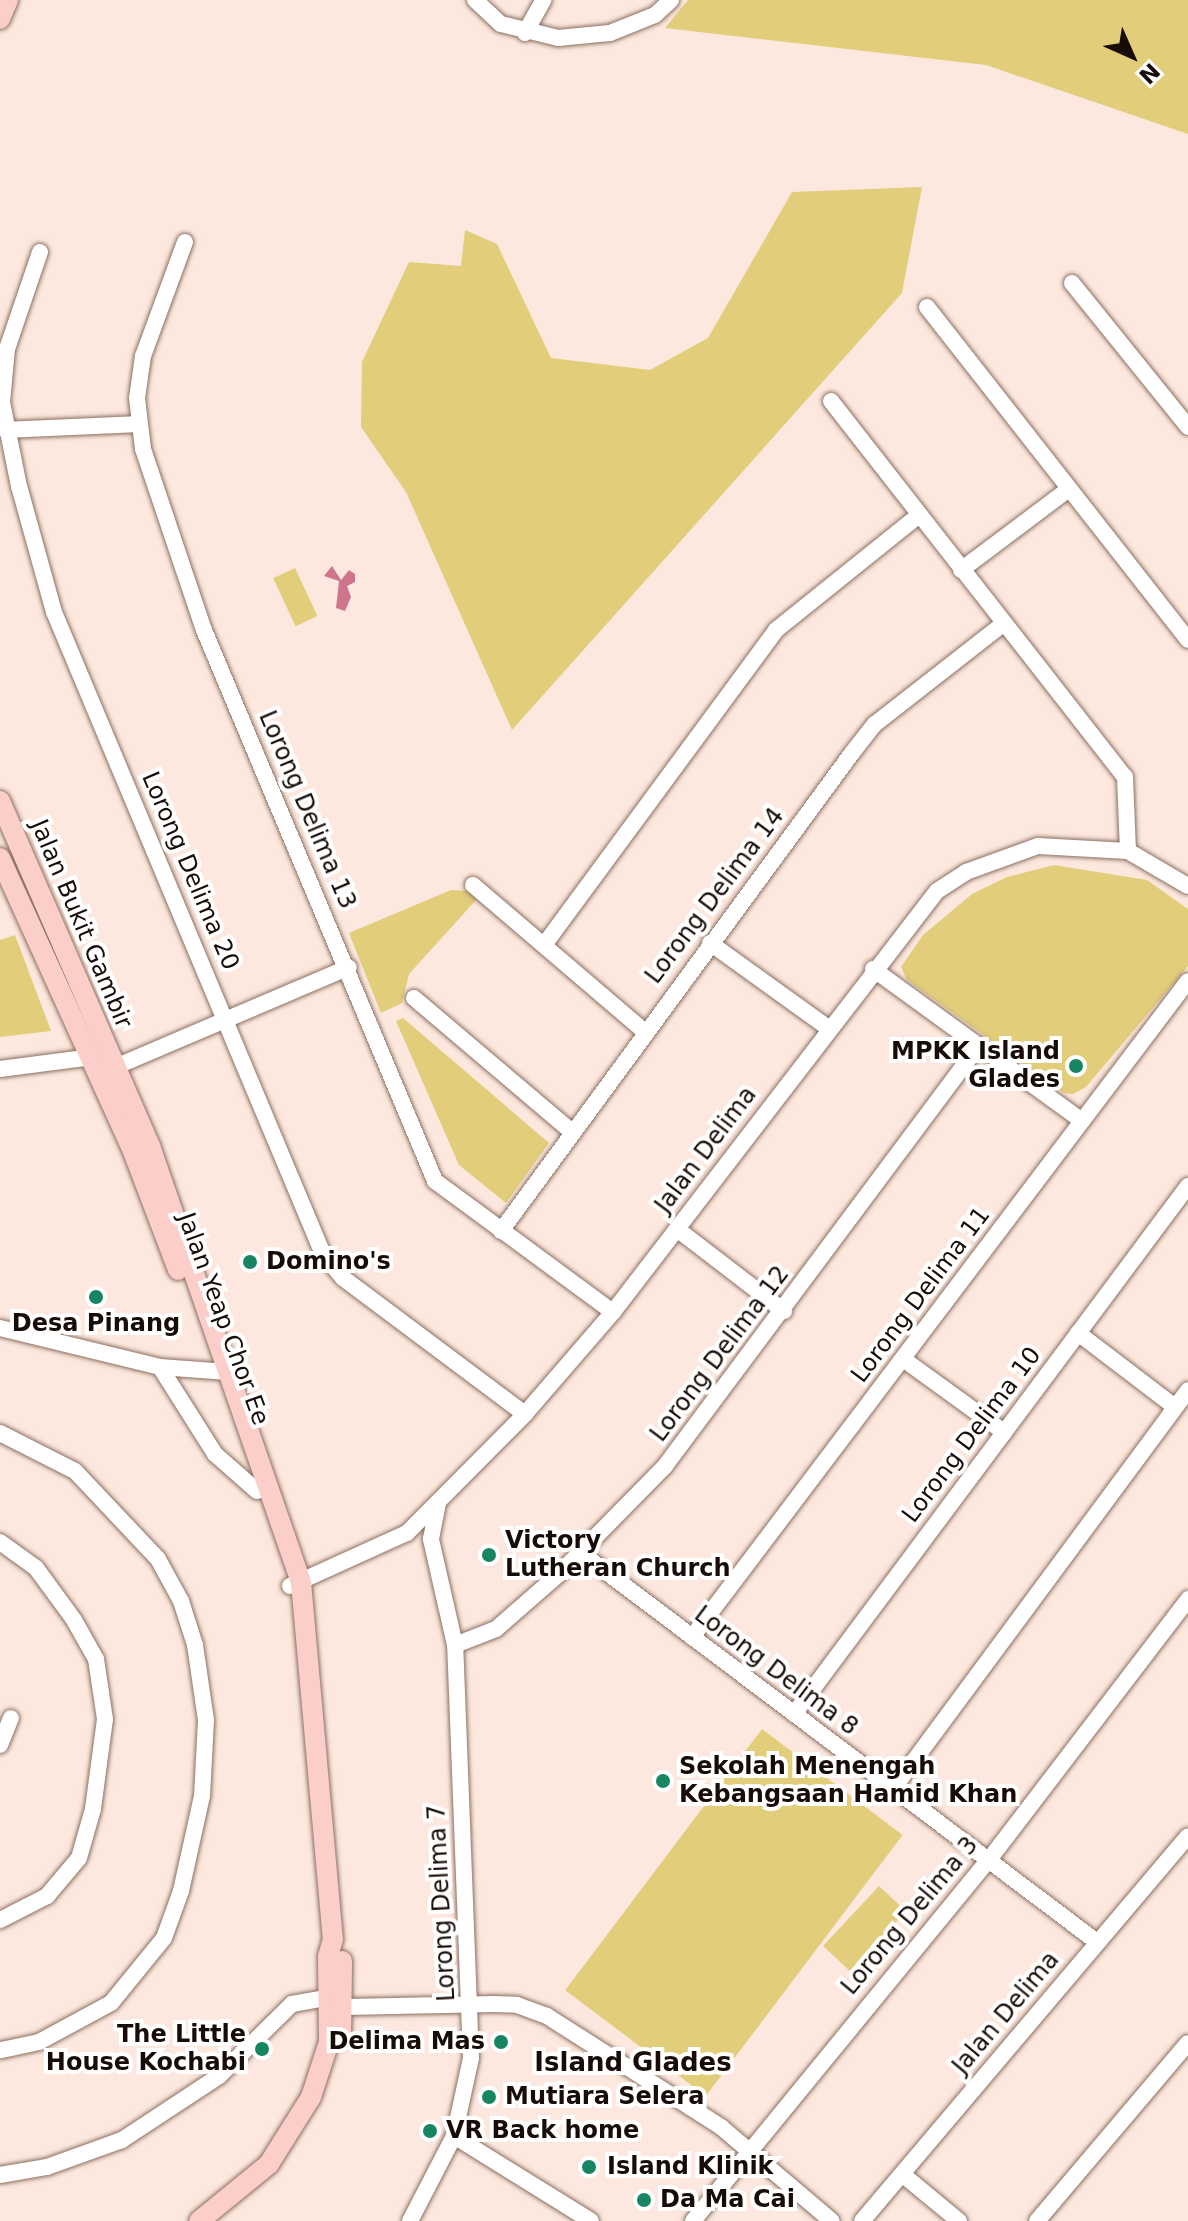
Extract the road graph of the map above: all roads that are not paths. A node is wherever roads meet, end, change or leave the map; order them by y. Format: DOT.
graph roads {
  1 [pos="8,0"];
  2 [pos="475,0"];
  3 [pos="543,0"];
  4 [pos="671,0"];
  5 [pos="0,19"];
  6 [pos="525,33"];
  7 [pos="185,242"];
  8 [pos="40,252"];
  9 [pos="1072,283"];
  10 [pos="927,307"];
  11 [pos="831,401"];
  12 [pos="138,424"];
  13 [pos="1188,427"];
  14 [pos="6,430"];
  15 [pos="1069,489"];
  16 [pos="919,515"];
  17 [pos="961,570"];
  18 [pos="1003,624"];
  19 [pos="1188,640"];
  20 [pos="0,801"];
  21 [pos="1128,851"];
  22 [pos="0,858"];
  23 [pos="473,885"];
  24 [pos="1188,886"];
  25 [pos="710,943"];
  26 [pos="544,945"];
  27 [pos="349,967"];
  28 [pos="873,969"];
  29 [pos="1188,981"];
  30 [pos="414,998"];
  31 [pos="225,1019"];
  32 [pos="827,1027"];
  33 [pos="645,1032"];
  34 [pos="979,1045"];
  35 [pos="92,1057"];
  36 [pos="115,1067"];
  37 [pos="0,1069"];
  38 [pos="1082,1121"];
  39 [pos="572,1132"];
  40 [pos="1188,1186"];
  41 [pos="677,1229"];
  42 [pos="501,1231"];
  43 [pos="784,1311"];
  44 [pos="613,1312"];
  45 [pos="0,1328"];
  46 [pos="1078,1333"];
  47 [pos="903,1359"];
  48 [pos="160,1367"];
  49 [pos="222,1373"];
  50 [pos="1188,1390"];
  51 [pos="1175,1407"];
  52 [pos="525,1414"];
  53 [pos="1004,1432"];
  54 [pos="0,1433"];
  55 [pos="257,1491"];
  56 [pos="438,1504"];
  57 [pos="407,1533"];
  58 [pos="0,1542"];
  59 [pos="581,1553"];
  60 [pos="440,1572"];
  61 [pos="297,1590"];
  62 [pos="1188,1599"];
  63 [pos="692,1637"];
  64 [pos="455,1645"];
  65 [pos="794,1714"];
  66 [pos="11,1718"];
  67 [pos="0,1745"];
  68 [pos="893,1789"];
  69 [pos="1188,1836"];
  70 [pos="988,1861"];
  71 [pos="0,1920"];
  72 [pos="1097,1942"];
  73 [pos="338,2002"];
  74 [pos="472,2004"];
  75 [pos="1188,2043"];
  76 [pos="0,2050"];
  77 [pos="454,2136"];
  78 [pos="747,2149"];
  79 [pos="902,2174"];
  80 [pos="0,2175"];
  81 [pos="199,2221"];
  82 [pos="215,2221"];
  83 [pos="410,2221"];
  84 [pos="591,2221"];
  85 [pos="693,2221"];
  86 [pos="832,2221"];
  87 [pos="862,2221"];
  88 [pos="959,2221"];
  89 [pos="1037,2221"];
  1 -- 5 [label="main road"];
  2 -- 6 [label="street"];
  3 -- 6 [label="street"];
  4 -- 6 [label="street"];
  7 -- 12 [label="street, Lorong Delima 13"];
  8 -- 14 [label="street, Lorong Delima 20"];
  9 -- 13 [label="street"];
  10 -- 15 [label="street"];
  11 -- 16 [label="street"];
  12 -- 14 [label="street"];
  12 -- 27 [label="street, Lorong Delima 13"];
  14 -- 31 [label="street, Lorong Delima 20"];
  15 -- 17 [label="street"];
  15 -- 19 [label="street"];
  16 -- 17 [label="street"];
  16 -- 26 [label="street"];
  17 -- 18 [label="street"];
  18 -- 21 [label="street"];
  18 -- 25 [label="street, Lorong Delima 14"];
  20 -- 36 [label="main road, Jalan Bukit Gambir"];
  21 -- 24 [label="street, Jalan Delima"];
  21 -- 28 [label="street, Jalan Delima"];
  22 -- 35 [label="main road, Jalan Bukit Gambir"];
  23 -- 26 [label="street"];
  25 -- 32 [label="street"];
  25 -- 33 [label="street, Lorong Delima 14"];
  26 -- 33 [label="street"];
  27 -- 31 [label="street"];
  27 -- 42 [label="street, Lorong Delima 13"];
  28 -- 32 [label="street, Jalan Delima"];
  28 -- 34 [label="street"];
  29 -- 38 [label="street, Lorong Delima 11"];
  30 -- 39 [label="street"];
  31 -- 36 [label="street"];
  31 -- 52 [label="street, Lorong Delima 20"];
  32 -- 41 [label="street, Jalan Delima"];
  33 -- 39 [label="street, Lorong Delima 14"];
  34 -- 38 [label="street"];
  34 -- 43 [label="street, Lorong Delima 12"];
  35 -- 37 [label="street"];
  35 -- 49 [label="main road, Jalan Yeap Chor Ee"];
  36 -- 49 [label="main road, Jalan Yeap Chor Ee"];
  38 -- 47 [label="street, Lorong Delima 11"];
  39 -- 42 [label="street, Lorong Delima 14"];
  40 -- 46 [label="street, Lorong Delima 10"];
  41 -- 43 [label="street"];
  41 -- 44 [label="street, Jalan Delima"];
  42 -- 44 [label="street, Lorong Delima 13"];
  43 -- 59 [label="street, Lorong Delima 12"];
  44 -- 52 [label="street, Jalan Delima"];
  45 -- 48 [label="street"];
  46 -- 51 [label="street"];
  46 -- 53 [label="street, Lorong Delima 10"];
  47 -- 53 [label="street"];
  47 -- 63 [label="street, Lorong Delima 11"];
  48 -- 49 [label="street"];
  48 -- 55 [label="street"];
  49 -- 55 [label="main road, Jalan Yeap Chor Ee"];
  49 -- 61 [label="main road, Jalan Yeap Chor Ee"];
  50 -- 51 [label="street"];
  51 -- 68 [label="street"];
  52 -- 56 [label="street, Jalan Delima"];
  53 -- 65 [label="street, Lorong Delima 10"];
  54 -- 76 [label="street"];
  55 -- 61 [label="main road, Jalan Yeap Chor Ee"];
  56 -- 57 [label="street, Jalan Delima"];
  56 -- 60 [label="street, Lorong Delima 7"];
  57 -- 60 [label="street, Lorong Delima 7"];
  57 -- 61 [label="street, Jalan Delima"];
  58 -- 71 [label="street"];
  59 -- 63 [label="street, Lorong Delima 8"];
  59 -- 64 [label="street, Lorong Delima 12"];
  60 -- 64 [label="street, Lorong Delima 7"];
  61 -- 73 [label="main road, Jalan Yeap Chor Ee"];
  62 -- 70 [label="street, Lorong Delima 3"];
  63 -- 65 [label="street, Lorong Delima 8"];
  64 -- 74 [label="street, Lorong Delima 7"];
  65 -- 68 [label="street, Lorong Delima 8"];
  66 -- 67 [label="street"];
  68 -- 70 [label="street, Lorong Delima 8"];
  69 -- 72 [label="street, Jalan Delima"];
  70 -- 72 [label="street, Lorong Delima 8"];
  70 -- 78 [label="street, Lorong Delima 3"];
  72 -- 79 [label="street, Jalan Delima"];
  73 -- 74 [label="street"];
  73 -- 80 [label="street"];
  73 -- 81 [label="main road, Jalan Yeap Chor Ee"];
  73 -- 82 [label="main road, Jalan Yeap Chor Ee"];
  74 -- 77 [label="street, Lorong Delima 7"];
  74 -- 78 [label="street"];
  75 -- 89 [label="street"];
  77 -- 83 [label="street, Lorong Delima 7"];
  77 -- 84 [label="street"];
  78 -- 85 [label="street, Lorong Delima 3"];
  78 -- 86 [label="street"];
  79 -- 87 [label="street, Jalan Delima"];
  79 -- 88 [label="street"];
}
